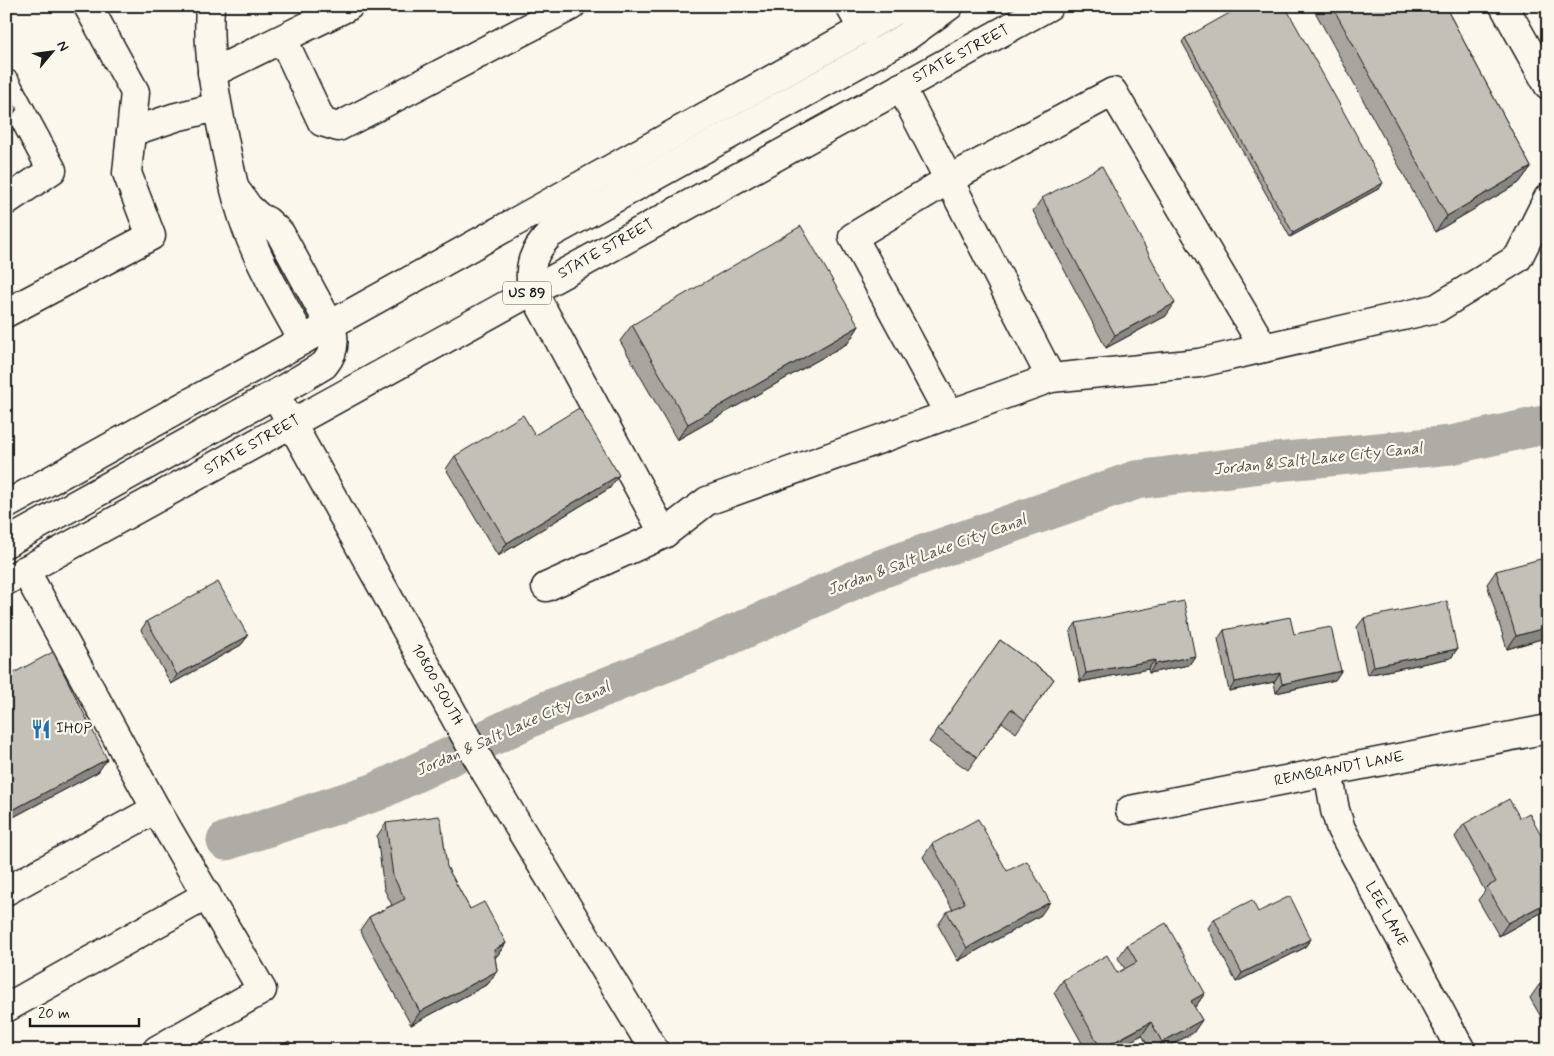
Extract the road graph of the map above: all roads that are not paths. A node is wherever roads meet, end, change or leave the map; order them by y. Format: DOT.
graph roads {
  1 [pos="88,6"];
  2 [pos="210,6"];
  3 [pos="350,6"];
  4 [pos="571,6"];
  5 [pos="850,6"];
  6 [pos="904,6"];
  7 [pos="949,6"];
  8 [pos="1049,6"];
  9 [pos="1504,6"];
  10 [pos="863,30"];
  11 [pos="283,39"];
  12 [pos="212,73"];
  13 [pos="6,84"];
  14 [pos="1548,85"];
  15 [pos="900,87"];
  16 [pos="217,107"];
  17 [pos="131,132"];
  18 [pos="948,180"];
  19 [pos="234,185"];
  20 [pos="1548,198"];
  21 [pos="6,201"];
  22 [pos="532,290"];
  23 [pos="6,313"];
  24 [pos="330,325"];
  25 [pos="303,340"];
  26 [pos="1264,348"];
  27 [pos="1051,378"];
  28 [pos="275,394"];
  29 [pos="948,414"];
  30 [pos="291,423"];
  31 [pos="6,505"];
  32 [pos="664,534"];
  33 [pos="6,543"];
  34 [pos="16,575"];
  35 [pos="546,587"];
  36 [pos="1548,729"];
  37 [pos="1328,772"];
  38 [pos="156,809"];
  39 [pos="1130,810"];
  40 [pos="6,892"];
  41 [pos="207,895"];
  42 [pos="6,1008"];
  43 [pos="157,1050"];
  44 [pos="654,1050"];
  45 [pos="1461,1050"];
  1 -- 17 [label="main road"];
  2 -- 12 [label="main road"];
  3 -- 11 [label="main road"];
  4 -- 11 [label="main road"];
  5 -- 10 [label="main road"];
  6 -- 10 [label="main road"];
  7 -- 22 [label="main road"];
  8 -- 15 [label="main road, STATE STREET / US 89"];
  9 -- 14 [label="main road"];
  10 -- 24 [label="main road"];
  11 -- 12 [label="main road"];
  12 -- 16 [label="main road"];
  13 -- 21 [label="main road"];
  15 -- 18 [label="main road"];
  15 -- 22 [label="main road, STATE STREET / US 89"];
  16 -- 17 [label="main road"];
  16 -- 19 [label="main road"];
  17 -- 23 [label="main road"];
  18 -- 26 [label="main road"];
  18 -- 27 [label="main road"];
  18 -- 29 [label="main road"];
  19 -- 24 [label="main road"];
  19 -- 25 [label="main road"];
  20 -- 26 [label="main road"];
  22 -- 30 [label="main road, STATE STREET / US 89"];
  22 -- 32 [label="main road"];
  24 -- 25 [label="main road"];
  24 -- 28 [label="main road"];
  25 -- 31 [label="main road"];
  26 -- 27 [label="main road"];
  27 -- 29 [label="main road"];
  28 -- 30 [label="main road, 10800 SOUTH"];
  28 -- 33 [label="main road"];
  29 -- 32 [label="main road"];
  30 -- 34 [label="main road, STATE STREET / US 89"];
  30 -- 44 [label="main road, 10800 SOUTH"];
  32 -- 35 [label="main road"];
  34 -- 38 [label="main road"];
  36 -- 37 [label="main road, REMBRANDT LANE"];
  37 -- 39 [label="main road, REMBRANDT LANE"];
  37 -- 45 [label="main road, LEE LANE"];
  38 -- 40 [label="main road"];
  38 -- 41 [label="main road"];
  41 -- 42 [label="main road"];
  41 -- 43 [label="main road"];
}
